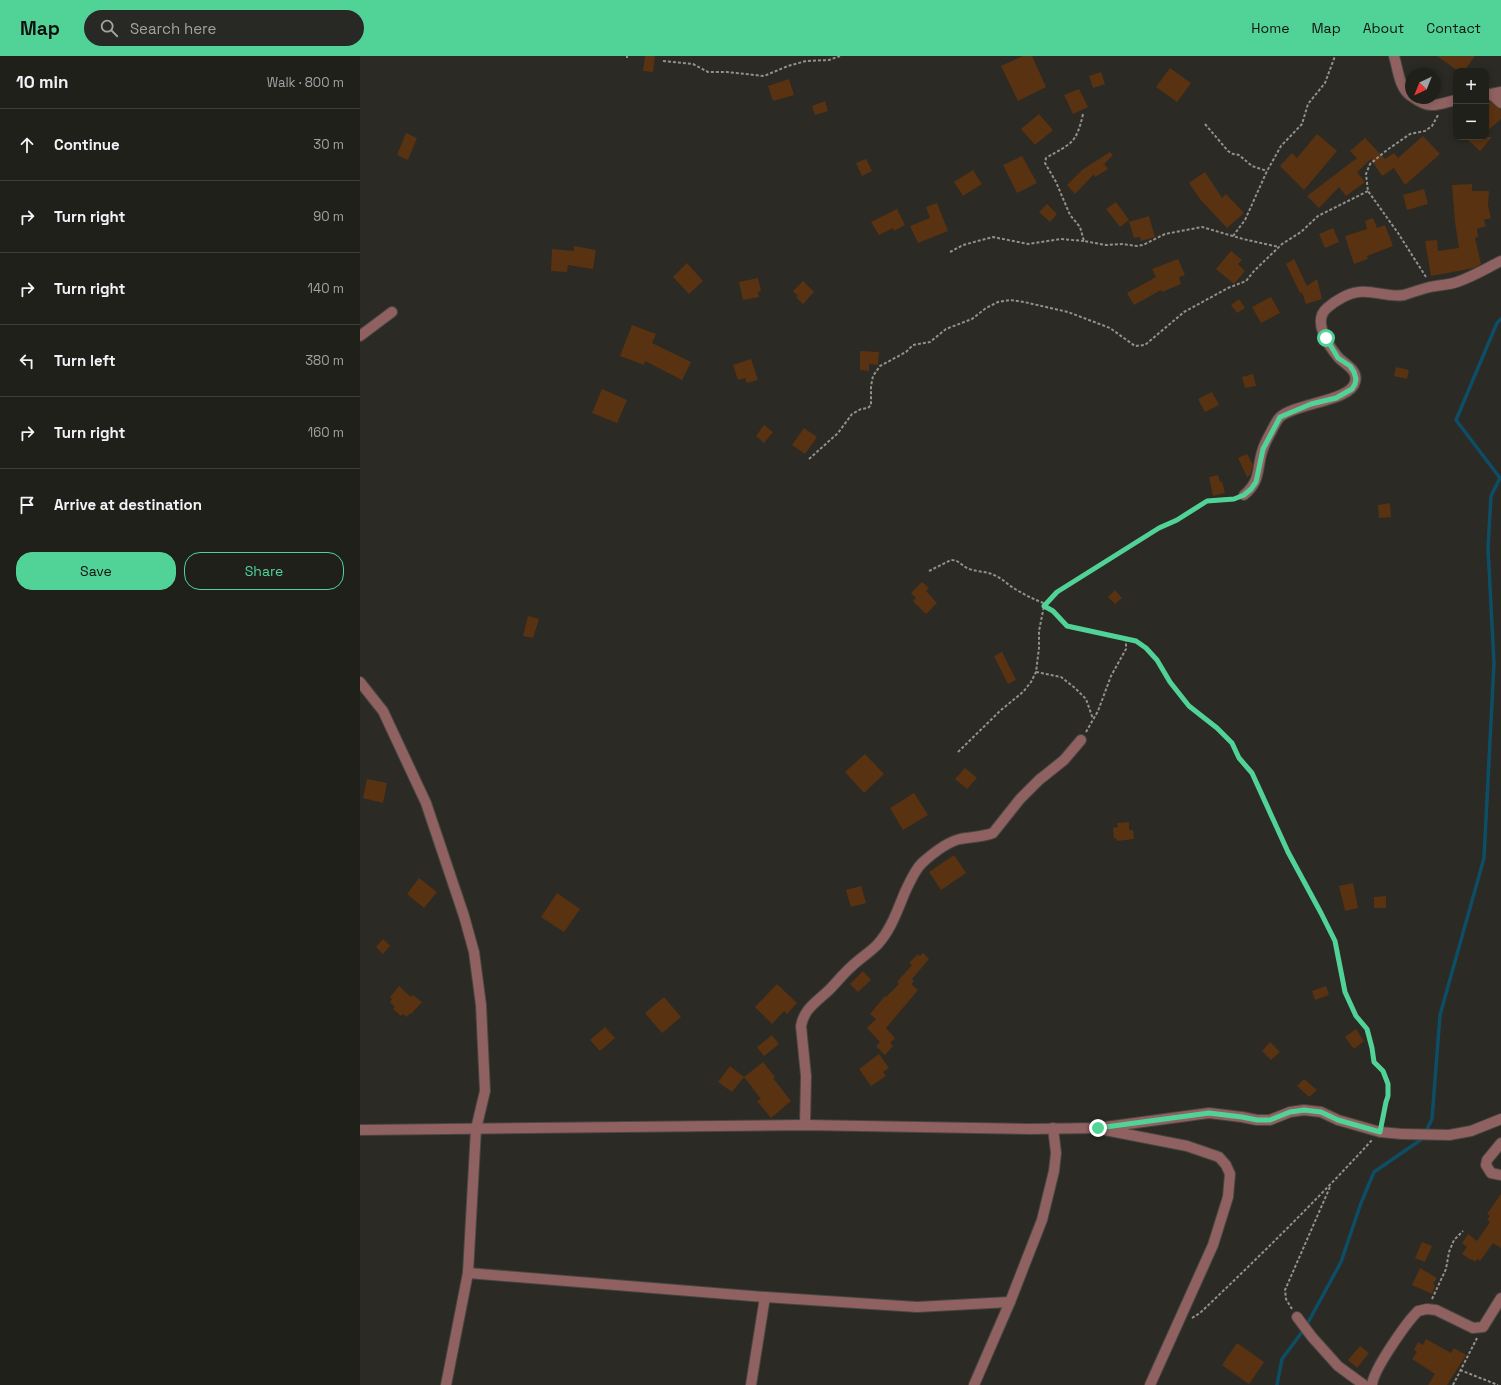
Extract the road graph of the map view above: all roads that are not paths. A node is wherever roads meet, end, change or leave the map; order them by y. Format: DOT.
graph roads {
  1 [pos="1394,56"];
  2 [pos="1405,90"];
  3 [pos="1493,94"];
  4 [pos="1453,101"];
  5 [pos="1501,103"];
  6 [pos="1427,104"];
  7 [pos="1501,261"];
  8 [pos="392,312"];
  9 [pos="360,336"];
  10 [pos="1244,495"];
  11 [pos="360,682"];
  12 [pos="1081,740"];
  13 [pos="1501,1119"];
  14 [pos="805,1125"];
  15 [pos="1053,1128"];
  16 [pos="1098,1128"];
  17 [pos="476,1129"];
  18 [pos="360,1130"];
  19 [pos="1501,1143"];
  20 [pos="1501,1174"];
  21 [pos="468,1273"];
  22 [pos="765,1297"];
  23 [pos="1501,1298"];
  24 [pos="1010,1302"];
  25 [pos="1297,1317"];
  26 [pos="446,1385"];
  27 [pos="752,1385"];
  28 [pos="974,1385"];
  29 [pos="1150,1385"];
  30 [pos="1364,1385"];
  31 [pos="1372,1385"];
  1 -- 2 [label="street"];
  3 -- 5 [label="street"];
  4 -- 6 [label="street"];
  7 -- 10 [label="street"];
  8 -- 9 [label="street"];
  11 -- 17 [label="street"];
  12 -- 14 [label="street"];
  13 -- 16 [label="street"];
  14 -- 15 [label="street"];
  14 -- 17 [label="street"];
  15 -- 16 [label="street"];
  15 -- 24 [label="street"];
  16 -- 29 [label="street"];
  17 -- 18 [label="street"];
  17 -- 21 [label="street"];
  19 -- 20 [label="street"];
  21 -- 22 [label="street"];
  21 -- 26 [label="street"];
  22 -- 24 [label="street"];
  22 -- 27 [label="street"];
  23 -- 31 [label="street"];
  24 -- 28 [label="street"];
  25 -- 30 [label="street"];
}
